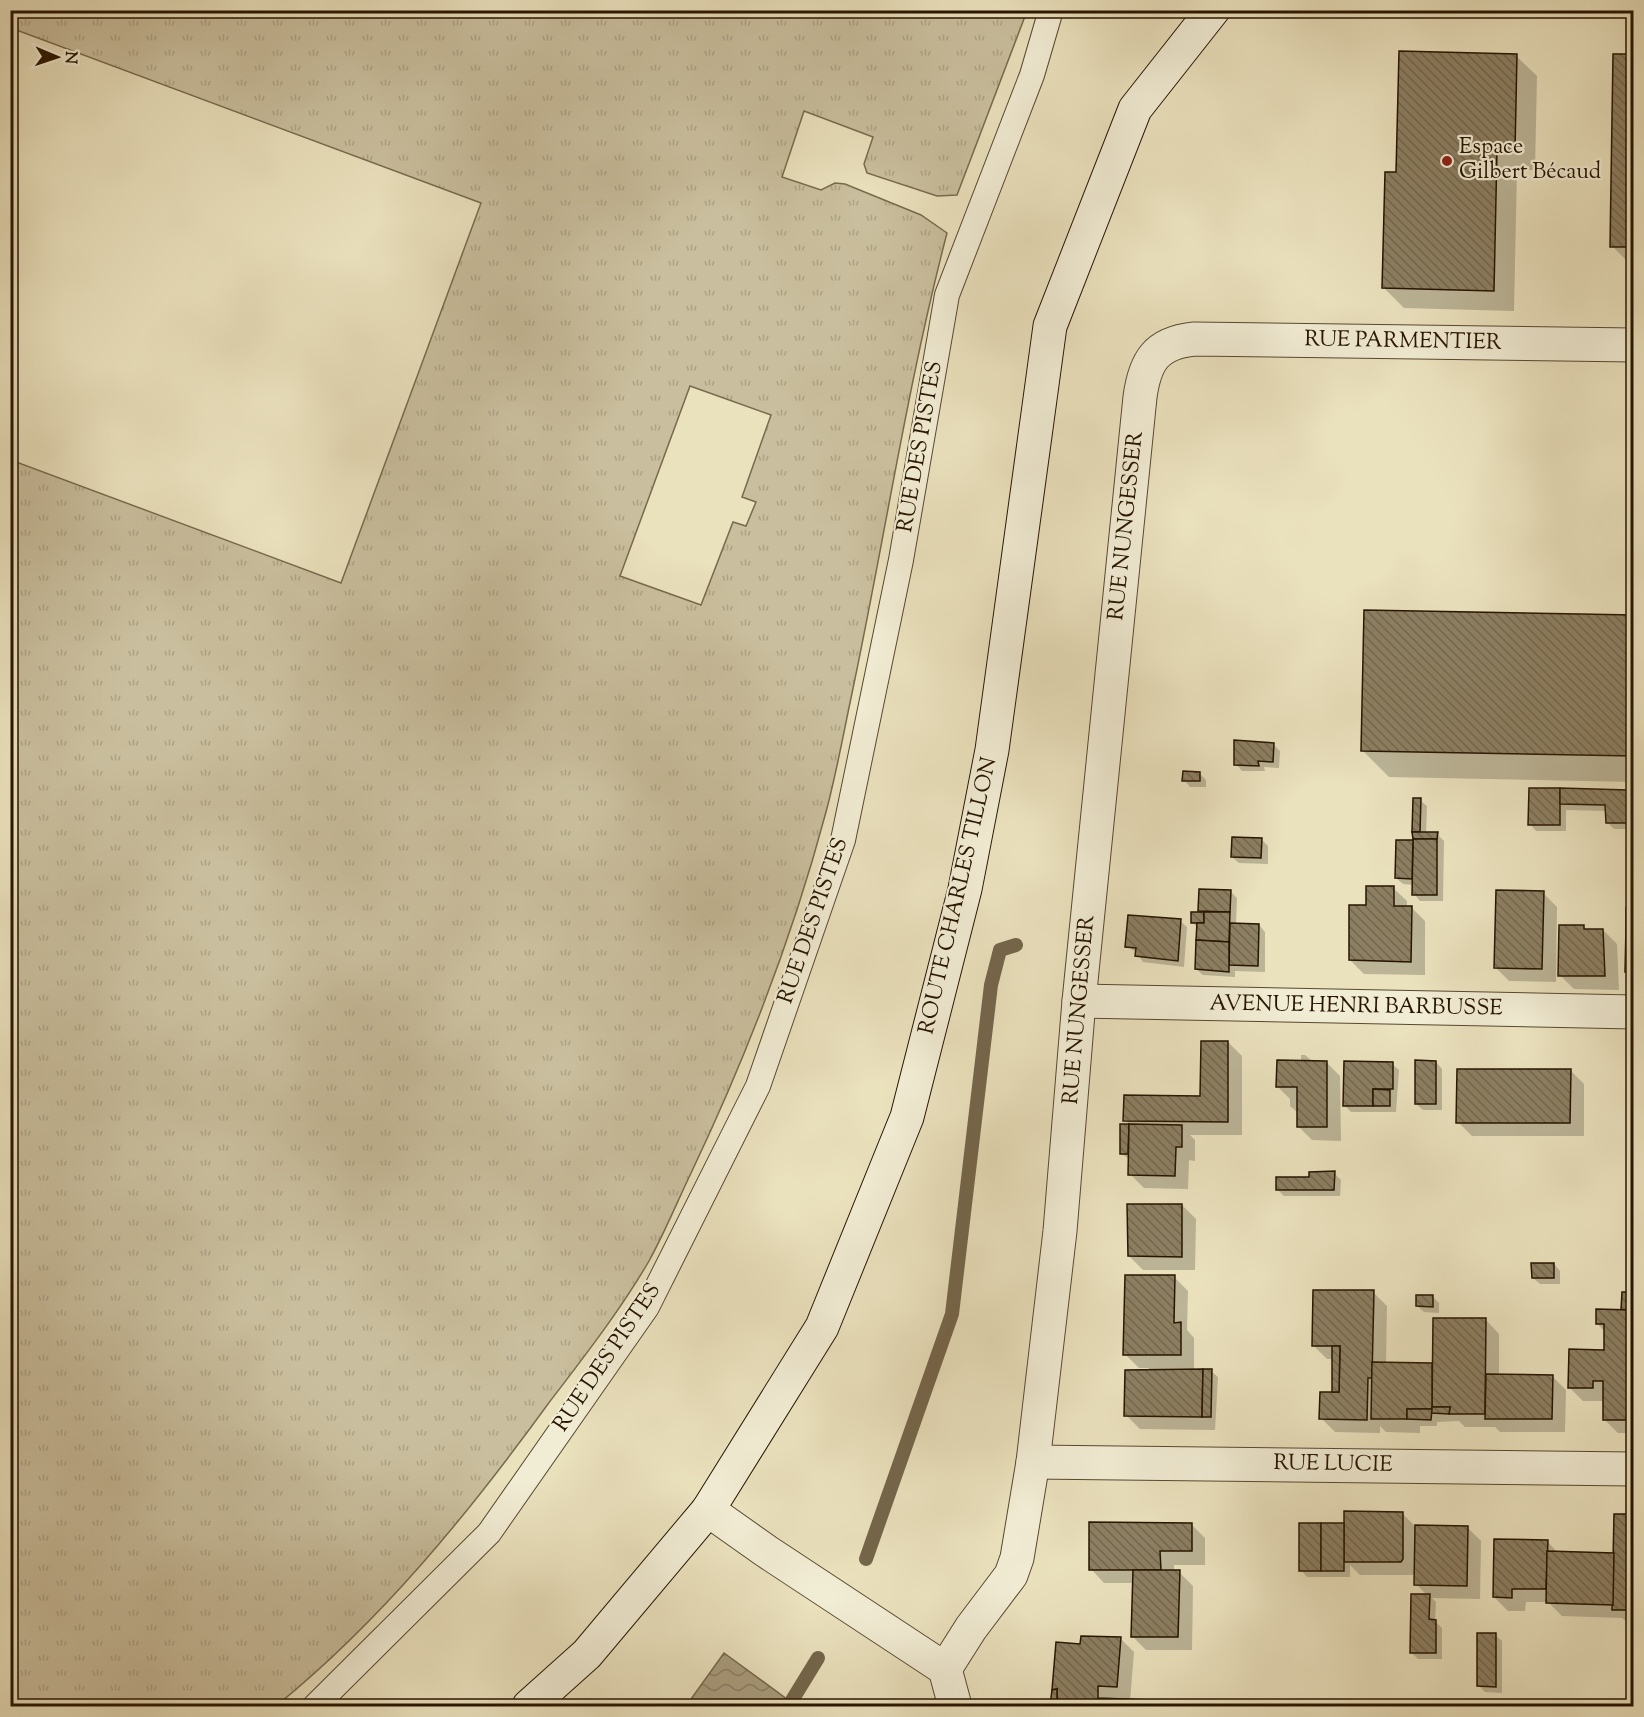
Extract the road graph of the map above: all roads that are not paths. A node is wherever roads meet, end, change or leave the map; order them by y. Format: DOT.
graph roads {
  1 [pos="1051,10"];
  2 [pos="1213,10"];
  3 [pos="1173,341"];
  4 [pos="1634,345"];
  5 [pos="1079,1001"];
  6 [pos="1634,1012"];
  7 [pos="1033,1462"];
  8 [pos="1634,1469"];
  9 [pos="708,1510"];
  10 [pos="945,1669"];
  11 [pos="315,1707"];
  12 [pos="529,1707"];
  13 [pos="955,1707"];
  1 -- 11 [label="lane, RUE DES PISTES"];
  2 -- 9 [label="street, ROUTE CHARLES TILLON"];
  3 -- 4 [label="street, RUE PARMENTIER"];
  3 -- 5 [label="street, RUE NUNGESSER"];
  5 -- 6 [label="street, AVENUE HENRI BARBUSSE"];
  5 -- 7 [label="street, RUE NUNGESSER"];
  7 -- 8 [label="street, RUE LUCIE"];
  7 -- 10 [label="street, RUE NUNGESSER"];
  9 -- 10 [label="street"];
  9 -- 12 [label="street, ROUTE CHARLES TILLON"];
  10 -- 13 [label="street"];
}
